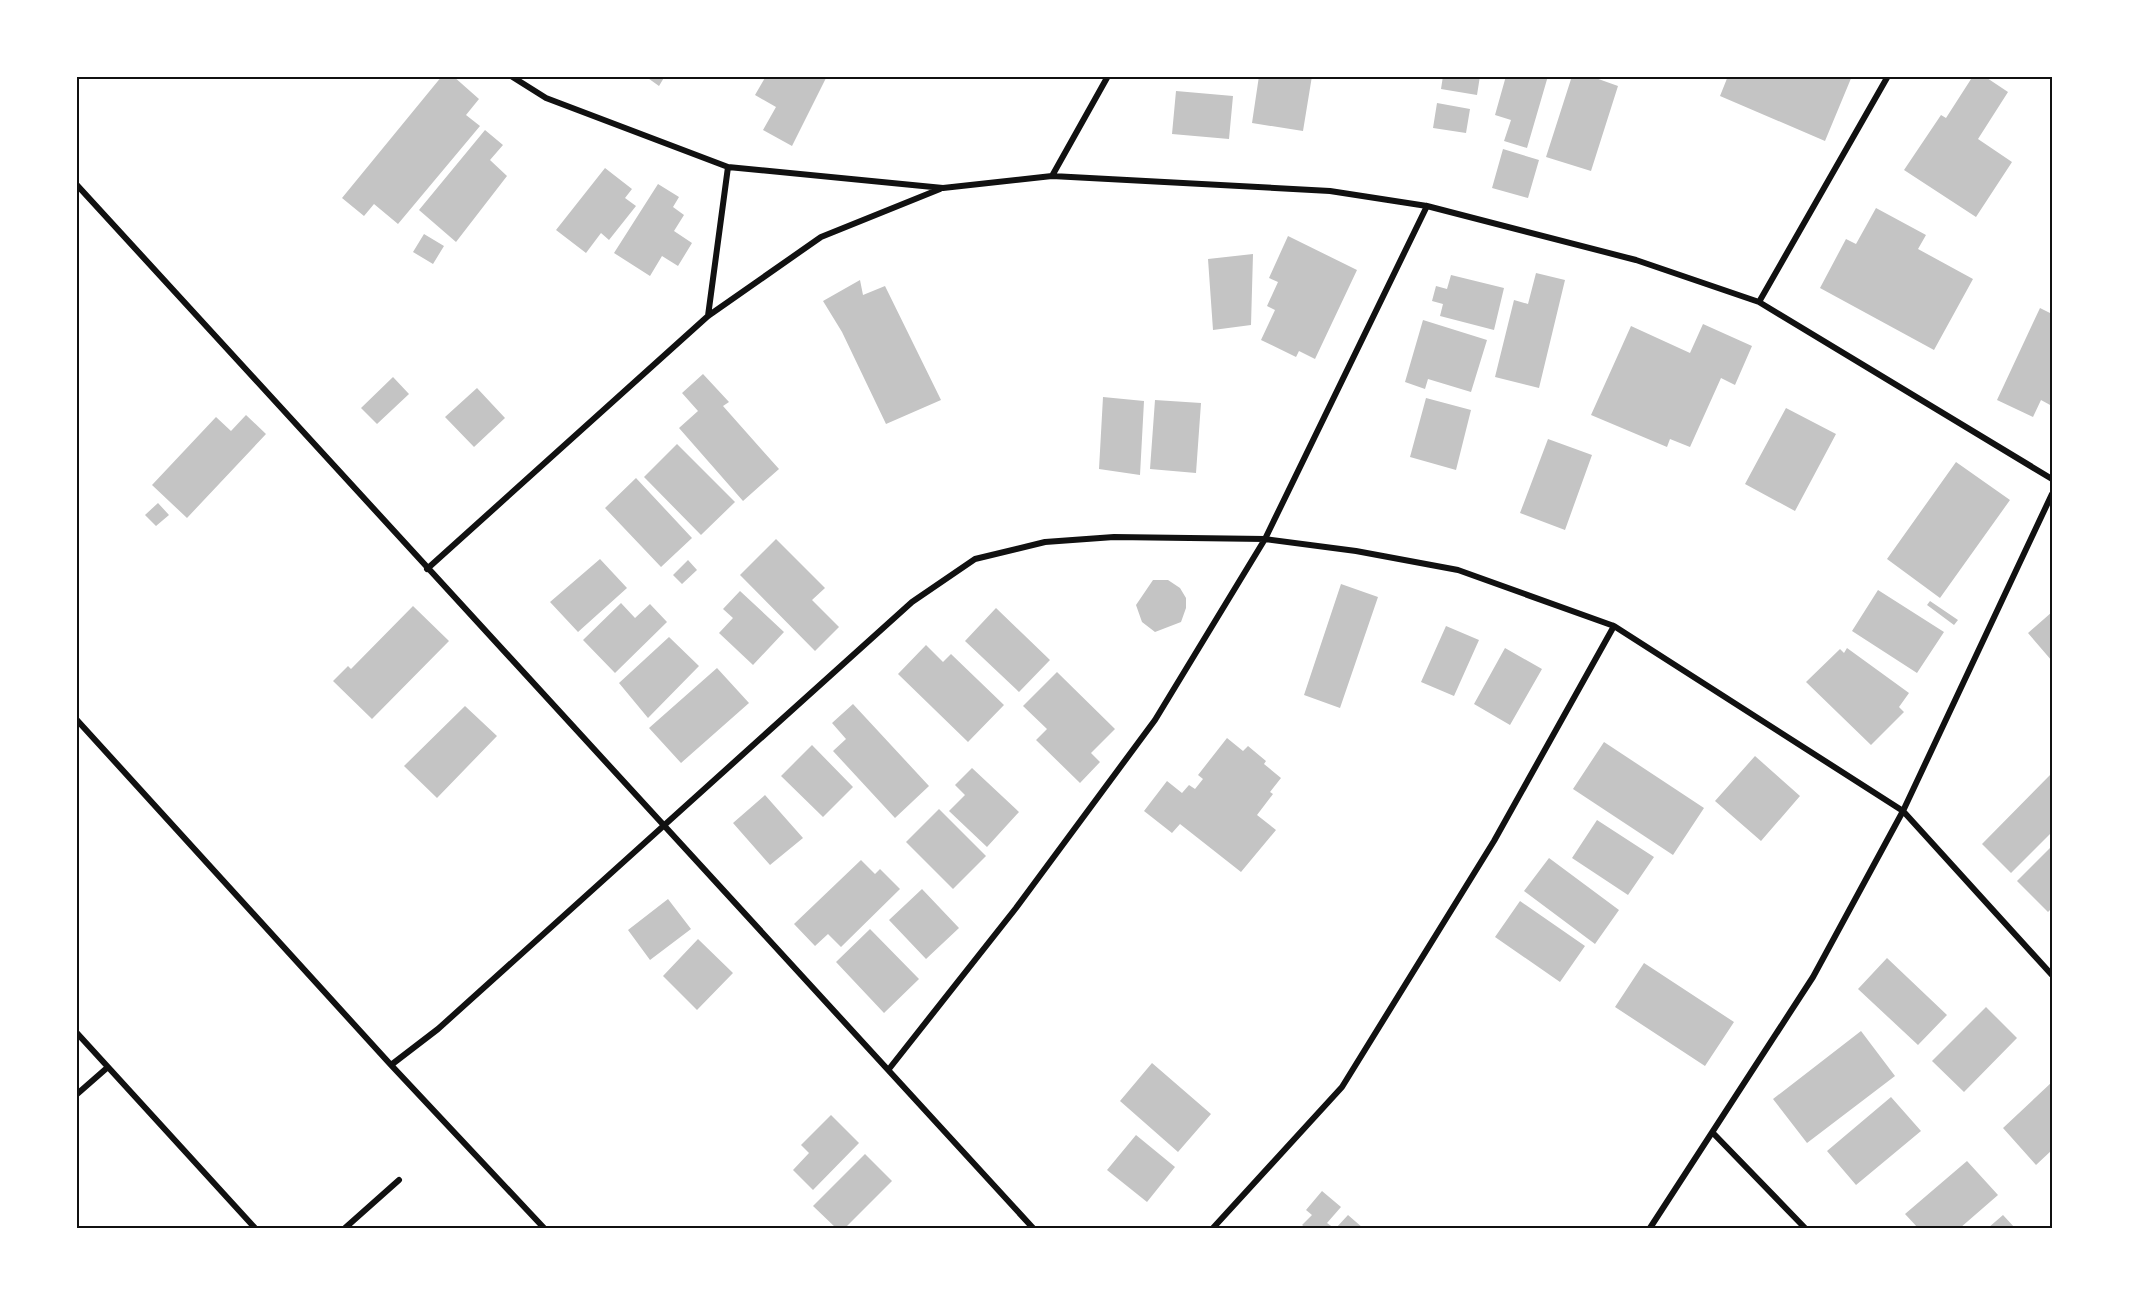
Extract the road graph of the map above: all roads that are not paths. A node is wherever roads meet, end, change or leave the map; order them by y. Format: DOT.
graph roads {
  1 [pos="511,76"];
  2 [pos="1108,76"];
  3 [pos="1888,76"];
  4 [pos="728,167"];
  5 [pos="1052,176"];
  6 [pos="76,184"];
  7 [pos="943,188"];
  8 [pos="1427,207"];
  9 [pos="1758,302"];
  10 [pos="708,316"];
  11 [pos="2052,479"];
  12 [pos="2052,494"];
  13 [pos="1265,539"];
  14 [pos="427,569"];
  15 [pos="1614,626"];
  16 [pos="76,719"];
  17 [pos="1903,811"];
  18 [pos="666,826"];
  19 [pos="2052,975"];
  20 [pos="76,1032"];
  21 [pos="391,1065"];
  22 [pos="108,1067"];
  23 [pos="889,1069"];
  24 [pos="76,1095"];
  25 [pos="1713,1133"];
  26 [pos="399,1180"];
  27 [pos="255,1228"];
  28 [pos="345,1228"];
  29 [pos="544,1228"];
  30 [pos="1033,1228"];
  31 [pos="1213,1228"];
  32 [pos="1650,1228"];
  33 [pos="1805,1228"];
  1 -- 4 [label="street"];
  2 -- 5 [label="street"];
  3 -- 9 [label="street"];
  4 -- 7 [label="street"];
  4 -- 10 [label="street"];
  5 -- 7 [label="street"];
  5 -- 8 [label="street"];
  6 -- 14 [label="street"];
  7 -- 10 [label="street"];
  8 -- 9 [label="street"];
  8 -- 13 [label="street"];
  9 -- 11 [label="street"];
  10 -- 14 [label="street"];
  12 -- 17 [label="street"];
  13 -- 15 [label="street"];
  13 -- 18 [label="street"];
  13 -- 23 [label="street"];
  14 -- 18 [label="street"];
  15 -- 17 [label="street"];
  15 -- 31 [label="street"];
  16 -- 21 [label="street"];
  17 -- 19 [label="street"];
  17 -- 25 [label="street"];
  18 -- 21 [label="street"];
  18 -- 23 [label="street"];
  20 -- 22 [label="street"];
  21 -- 29 [label="street"];
  22 -- 24 [label="street"];
  22 -- 27 [label="street"];
  23 -- 30 [label="street"];
  25 -- 32 [label="street"];
  25 -- 33 [label="street"];
  26 -- 28 [label="street"];
}
